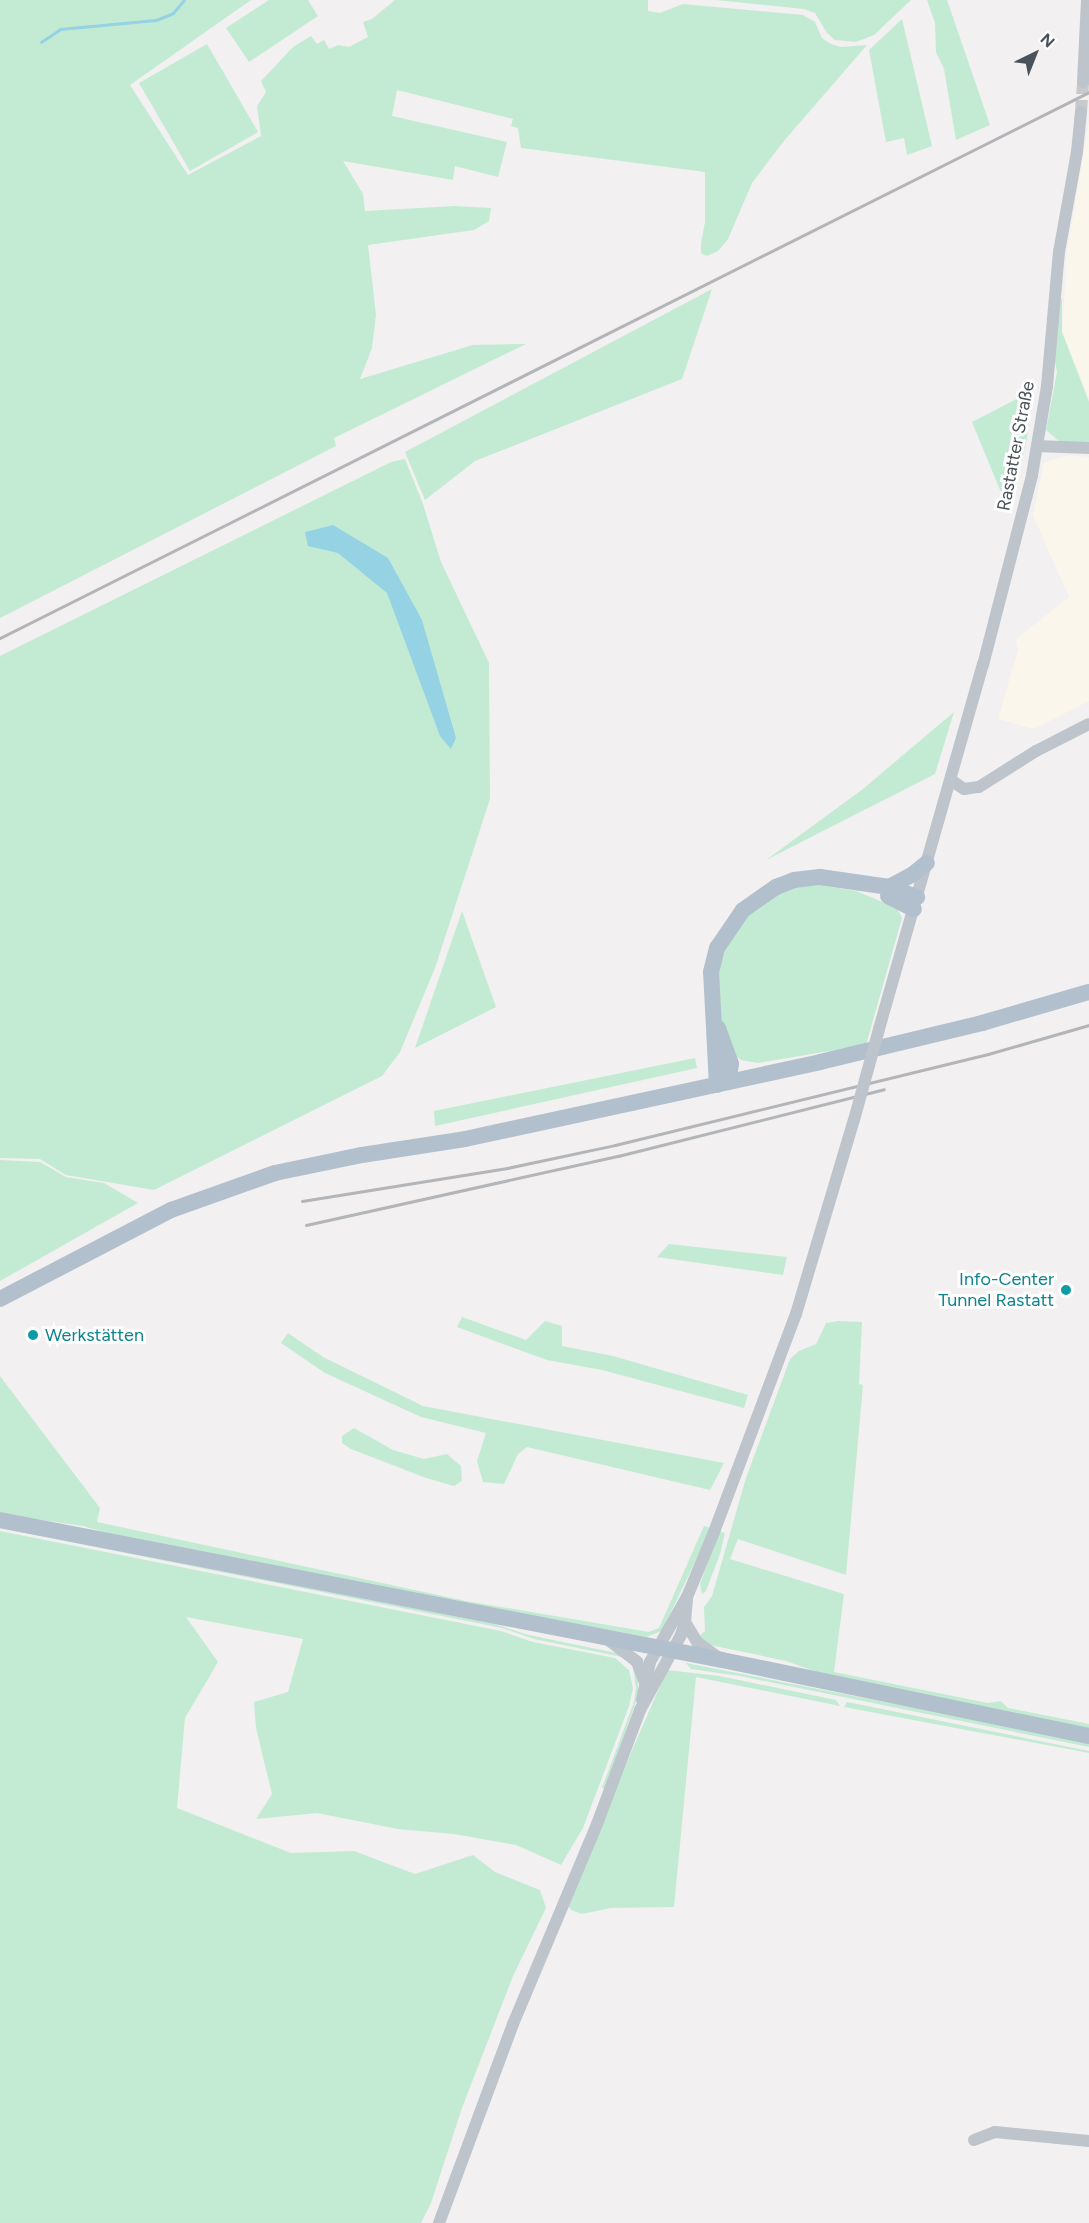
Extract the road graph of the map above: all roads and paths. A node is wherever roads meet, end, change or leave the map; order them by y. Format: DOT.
graph roads {
  1 [pos="1087,0"];
  2 [pos="1083,82"];
  3 [pos="1081,112"];
  4 [pos="1037,446"];
  5 [pos="1089,448"];
  6 [pos="1089,723"];
  7 [pos="951,780"];
  8 [pos="927,863"];
  9 [pos="866,885"];
  10 [pos="889,887"];
  11 [pos="916,903"];
  12 [pos="1089,992"];
  13 [pos="713,1019"];
  14 [pos="729,1053"];
  15 [pos="765,1074"];
  16 [pos="722,1084"];
  17 [pos="0,1299"];
  18 [pos="0,1520"];
  19 [pos="687,1597"];
  20 [pos="686,1622"];
  21 [pos="606,1638"];
  22 [pos="665,1649"];
  23 [pos="722,1660"];
  24 [pos="644,1680"];
  25 [pos="640,1710"];
  26 [pos="1089,1736"];
  27 [pos="974,2140"];
  28 [pos="1089,2140"];
  29 [pos="439,2223"];
  1 -- 2 [label="street"];
  3 -- 4 [label="street, Rastatter Straße"];
  4 -- 5 [label="street"];
  4 -- 7 [label="street, Rastatter Straße"];
  6 -- 7 [label="street"];
  7 -- 8 [label="street, Rastatter Straße"];
  8 -- 10 [label="main road"];
  8 -- 11 [label="street, Rastatter Straße"];
  9 -- 10 [label="main road"];
  9 -- 11 [label="main road"];
  9 -- 13 [label="main road"];
  10 -- 11 [label="main road"];
  11 -- 19 [label="street, Rastatter Straße, bridge"];
  12 -- 15 [label="main road"];
  13 -- 14 [label="main road"];
  13 -- 16 [label="main road"];
  14 -- 15 [label="main road"];
  14 -- 16 [label="main road"];
  15 -- 16 [label="main road"];
  16 -- 17 [label="main road"];
  18 -- 21 [label="main road"];
  19 -- 20 [label="street"];
  19 -- 22 [label="street"];
  20 -- 22 [label="street"];
  20 -- 23 [label="street"];
  21 -- 22 [label="main road"];
  21 -- 24 [label="street"];
  22 -- 23 [label="main road"];
  22 -- 24 [label="street"];
  22 -- 25 [label="street"];
  23 -- 26 [label="main road"];
  24 -- 25 [label="street"];
  25 -- 29 [label="street"];
  27 -- 28 [label="street"];
}
